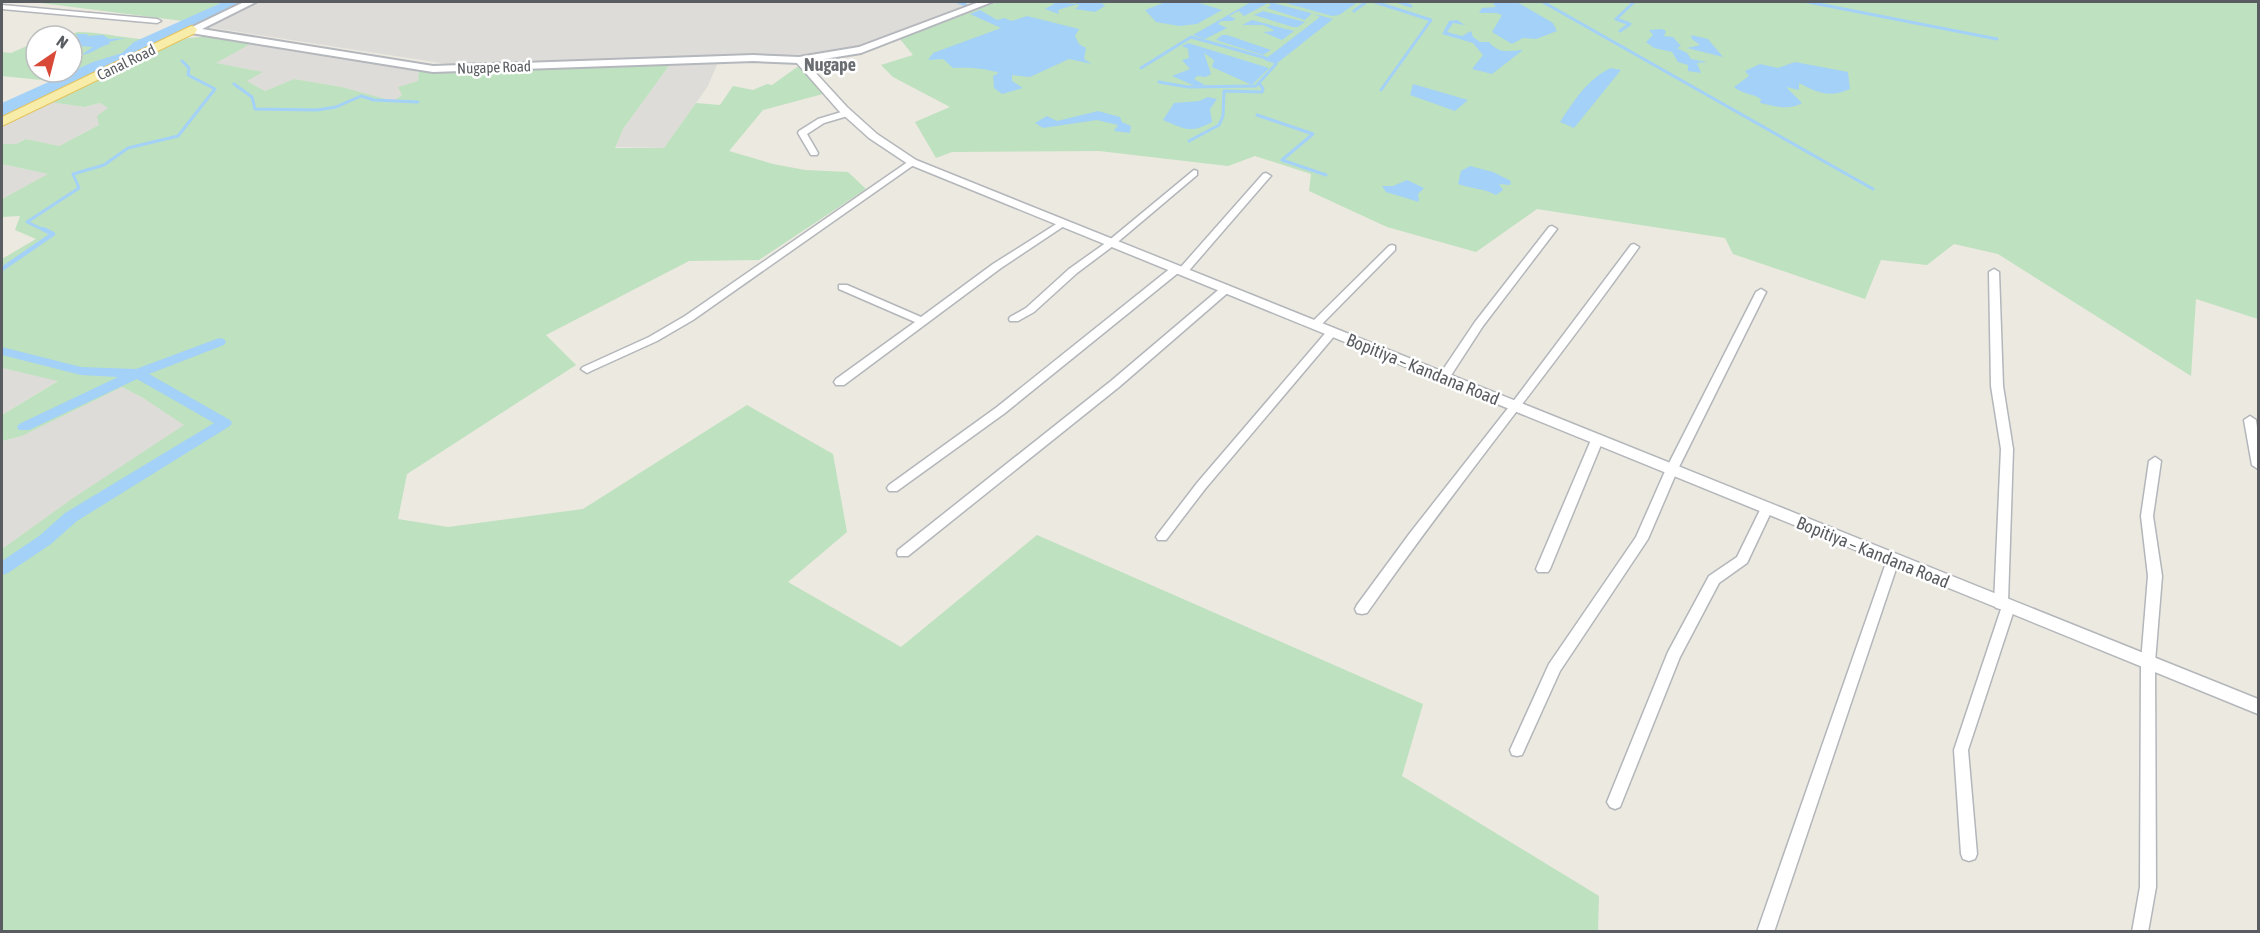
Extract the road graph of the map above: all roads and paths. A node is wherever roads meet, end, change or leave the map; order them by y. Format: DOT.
graph roads {
  1 [pos="251,2"];
  2 [pos="987,2"];
  3 [pos="2,7"];
  4 [pos="157,21"];
  5 [pos="191,30"];
  6 [pos="799,60"];
  7 [pos="848,113"];
  8 [pos="2,122"];
  9 [pos="814,153"];
  10 [pos="912,162"];
  11 [pos="1194,173"];
  12 [pos="1266,176"];
  13 [pos="1061,224"];
  14 [pos="1552,229"];
  15 [pos="1110,244"];
  16 [pos="1634,247"];
  17 [pos="1392,248"];
  18 [pos="1179,271"];
  19 [pos="1994,272"];
  20 [pos="843,287"];
  21 [pos="1227,288"];
  22 [pos="1761,292"];
  23 [pos="1014,319"];
  24 [pos="922,321"];
  25 [pos="1314,325"];
  26 [pos="1332,332"];
  27 [pos="587,369"];
  28 [pos="1444,377"];
  29 [pos="840,382"];
  30 [pos="1516,406"];
  31 [pos="2250,420"];
  32 [pos="1597,440"];
  33 [pos="2155,461"];
  34 [pos="2259,465"];
  35 [pos="1672,468"];
  36 [pos="893,488"];
  37 [pos="1767,508"];
  38 [pos="1162,537"];
  39 [pos="903,553"];
  40 [pos="1893,560"];
  41 [pos="1543,569"];
  42 [pos="2005,606"];
  43 [pos="1362,609"];
  44 [pos="2148,662"];
  45 [pos="2259,707"];
  46 [pos="1517,750"];
  47 [pos="1615,802"];
  48 [pos="1969,854"];
  49 [pos="1765,932"];
  50 [pos="2140,932"];
  1 -- 5 [label="main road, Canal Road"];
  2 -- 6 [label="main road"];
  3 -- 4 [label="street"];
  5 -- 6 [label="main road, Nugape Road"];
  5 -- 8 [label="main road, Canal Road"];
  6 -- 7 [label="street, Bopitiya – Kandana Road"];
  7 -- 9 [label="street"];
  7 -- 10 [label="street, Bopitiya – Kandana Road"];
  10 -- 13 [label="street, Bopitiya – Kandana Road"];
  10 -- 27 [label="street"];
  11 -- 15 [label="street"];
  12 -- 18 [label="street"];
  13 -- 15 [label="street, Bopitiya – Kandana Road"];
  13 -- 24 [label="street"];
  14 -- 28 [label="street"];
  15 -- 18 [label="street, Bopitiya – Kandana Road"];
  15 -- 23 [label="street"];
  16 -- 30 [label="street"];
  17 -- 25 [label="street"];
  18 -- 21 [label="street, Bopitiya – Kandana Road"];
  18 -- 36 [label="street"];
  19 -- 42 [label="street"];
  20 -- 24 [label="street"];
  21 -- 25 [label="street, Bopitiya – Kandana Road"];
  21 -- 39 [label="street"];
  22 -- 35 [label="street"];
  24 -- 29 [label="street"];
  25 -- 26 [label="street, Bopitiya – Kandana Road"];
  26 -- 28 [label="street, Bopitiya – Kandana Road"];
  26 -- 38 [label="street"];
  28 -- 30 [label="street, Bopitiya – Kandana Road"];
  30 -- 32 [label="street, Bopitiya – Kandana Road"];
  30 -- 43 [label="street"];
  31 -- 34 [label="street"];
  32 -- 35 [label="street, Bopitiya – Kandana Road"];
  32 -- 41 [label="street"];
  33 -- 44 [label="street"];
  35 -- 37 [label="street, Bopitiya – Kandana Road"];
  35 -- 46 [label="street"];
  37 -- 40 [label="street, Bopitiya – Kandana Road"];
  37 -- 47 [label="street"];
  40 -- 42 [label="street, Bopitiya – Kandana Road"];
  40 -- 49 [label="street"];
  42 -- 44 [label="street, Bopitiya – Kandana Road"];
  42 -- 48 [label="street"];
  44 -- 45 [label="street, Bopitiya – Kandana Road"];
  44 -- 50 [label="street"];
}
